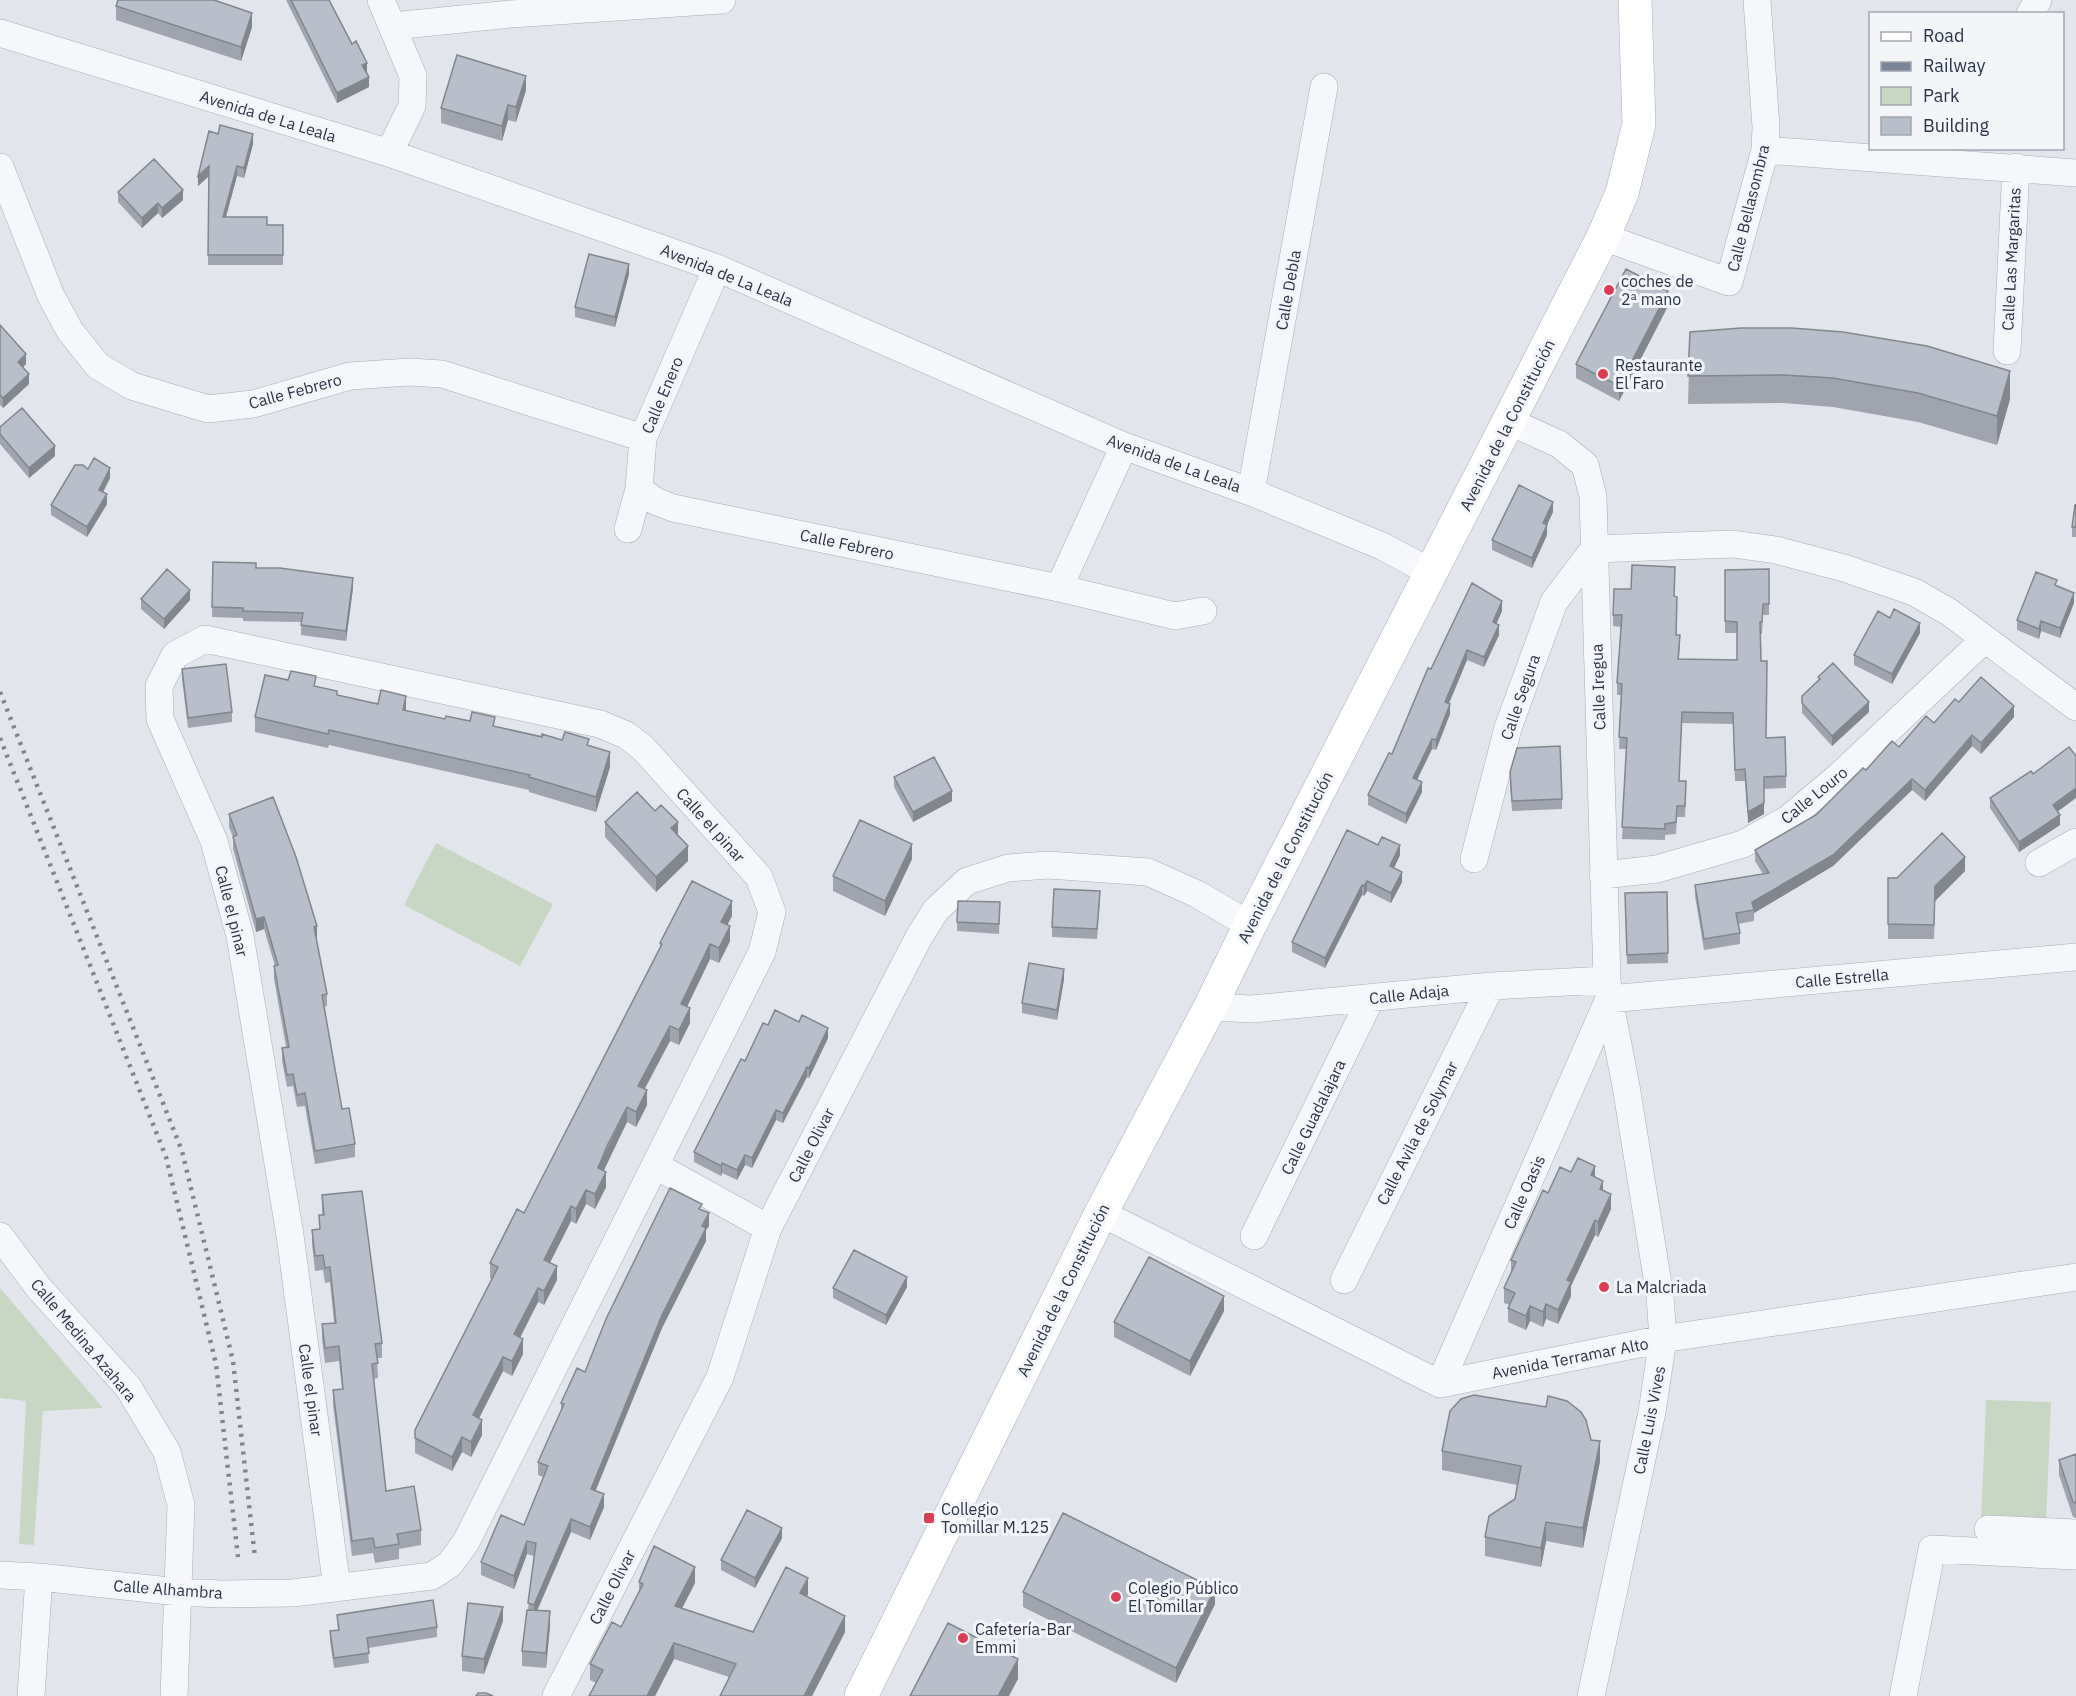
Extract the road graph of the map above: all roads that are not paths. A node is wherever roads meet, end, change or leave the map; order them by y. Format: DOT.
graph roads {
  1 [pos="381,0"];
  2 [pos="722,0"];
  3 [pos="1635,0"];
  4 [pos="1757,0"];
  5 [pos="393,26"];
  6 [pos="0,33"];
  7 [pos="1324,87"];
  8 [pos="1765,150"];
  9 [pos="389,153"];
  10 [pos="1954,155"];
  11 [pos="0,167"];
  12 [pos="2016,167"];
  13 [pos="2076,173"];
  14 [pos="1604,237"];
  15 [pos="717,268"];
  16 [pos="2007,351"];
  17 [pos="1508,421"];
  18 [pos="643,438"];
  19 [pos="1124,446"];
  20 [pos="639,489"];
  21 [pos="1251,492"];
  22 [pos="628,529"];
  23 [pos="1594,549"];
  24 [pos="1432,573"];
  25 [pos="1059,588"];
  26 [pos="1203,611"];
  27 [pos="1985,639"];
  28 [pos="2076,707"];
  29 [pos="2076,842"];
  30 [pos="1474,859"];
  31 [pos="2039,863"];
  32 [pos="1604,875"];
  33 [pos="1250,925"];
  34 [pos="2076,957"];
  35 [pos="1491,986"];
  36 [pos="1608,990"];
  37 [pos="1371,998"];
  38 [pos="1210,1007"];
  39 [pos="656,1166"];
  40 [pos="1101,1213"];
  41 [pos="768,1228"];
  42 [pos="0,1236"];
  43 [pos="1254,1236"];
  44 [pos="2076,1277"];
  45 [pos="1344,1280"];
  46 [pos="1664,1339"];
  47 [pos="1440,1384"];
  48 [pos="1988,1529"];
  49 [pos="2076,1533"];
  50 [pos="2076,1556"];
  51 [pos="0,1575"];
  52 [pos="39,1577"];
  53 [pos="337,1588"];
  54 [pos="179,1592"];
  55 [pos="31,1696"];
  56 [pos="174,1696"];
  57 [pos="556,1696"];
  58 [pos="861,1696"];
  59 [pos="1591,1696"];
  60 [pos="1903,1696"];
  1 -- 5 [label="street"];
  2 -- 5 [label="street"];
  3 -- 14 [label="main road, Avenida de la Constitución"];
  4 -- 8 [label="street, Calle Bellasombra"];
  5 -- 9 [label="street"];
  6 -- 9 [label="street, Avenida de La Leala"];
  7 -- 21 [label="street, Calle Debla"];
  8 -- 10 [label="street"];
  8 -- 14 [label="street, Calle Bellasombra"];
  9 -- 15 [label="street, Avenida de La Leala"];
  10 -- 12 [label="street"];
  11 -- 18 [label="street, Calle Febrero"];
  12 -- 13 [label="street"];
  12 -- 16 [label="street, Calle Las Margaritas"];
  14 -- 17 [label="main road, Avenida de la Constitución"];
  15 -- 18 [label="street, Calle Enero"];
  15 -- 19 [label="street, Avenida de La Leala"];
  17 -- 23 [label="street, Calle Iregua"];
  17 -- 24 [label="main road, Avenida de la Constitución"];
  18 -- 20 [label="street, Calle Enero"];
  19 -- 21 [label="street, Avenida de La Leala"];
  19 -- 25 [label="street"];
  20 -- 22 [label="street, Calle Enero"];
  20 -- 25 [label="street, Calle Febrero"];
  21 -- 24 [label="street, Avenida de La Leala"];
  23 -- 27 [label="street"];
  23 -- 30 [label="street, Calle Segura"];
  23 -- 32 [label="street, Calle Iregua"];
  24 -- 33 [label="main road, Avenida de la Constitución"];
  25 -- 26 [label="street, Calle Febrero"];
  27 -- 28 [label="street"];
  27 -- 32 [label="street, Calle Louro"];
  29 -- 31 [label="street"];
  32 -- 36 [label="street, Calle Iregua"];
  33 -- 38 [label="main road, Avenida de la Constitución"];
  33 -- 41 [label="street, Calle Olivar"];
  34 -- 36 [label="street, Calle Estrella"];
  35 -- 36 [label="street, Calle Adaja"];
  35 -- 37 [label="street, Calle Adaja"];
  35 -- 45 [label="street, Calle Avila de Solymar"];
  36 -- 46 [label="street, Calle Luis Vives"];
  36 -- 47 [label="street, Calle Oasis"];
  37 -- 38 [label="street, Calle Adaja"];
  37 -- 43 [label="street, Calle Guadalajara"];
  38 -- 40 [label="main road, Avenida de la Constitución"];
  39 -- 41 [label="street"];
  39 -- 53 [label="street, Calle el pinar"];
  39 -- 53 [label="street, Calle el pinar"];
  40 -- 47 [label="street"];
  40 -- 58 [label="main road, Avenida de la Constitución"];
  41 -- 57 [label="street, Calle Olivar"];
  42 -- 54 [label="street, Calle Medina Azahara"];
  44 -- 46 [label="street, Avenida Terramar Alto"];
  46 -- 47 [label="street, Avenida Terramar Alto"];
  46 -- 59 [label="street, Calle Luis Vives"];
  48 -- 49 [label="street"];
  50 -- 60 [label="street"];
  51 -- 52 [label="street, Calle Alhambra"];
  52 -- 54 [label="street, Calle Alhambra"];
  52 -- 55 [label="street"];
  53 -- 54 [label="street, Calle Alhambra"];
  54 -- 56 [label="street, Calle Medina Azahara"];
}
